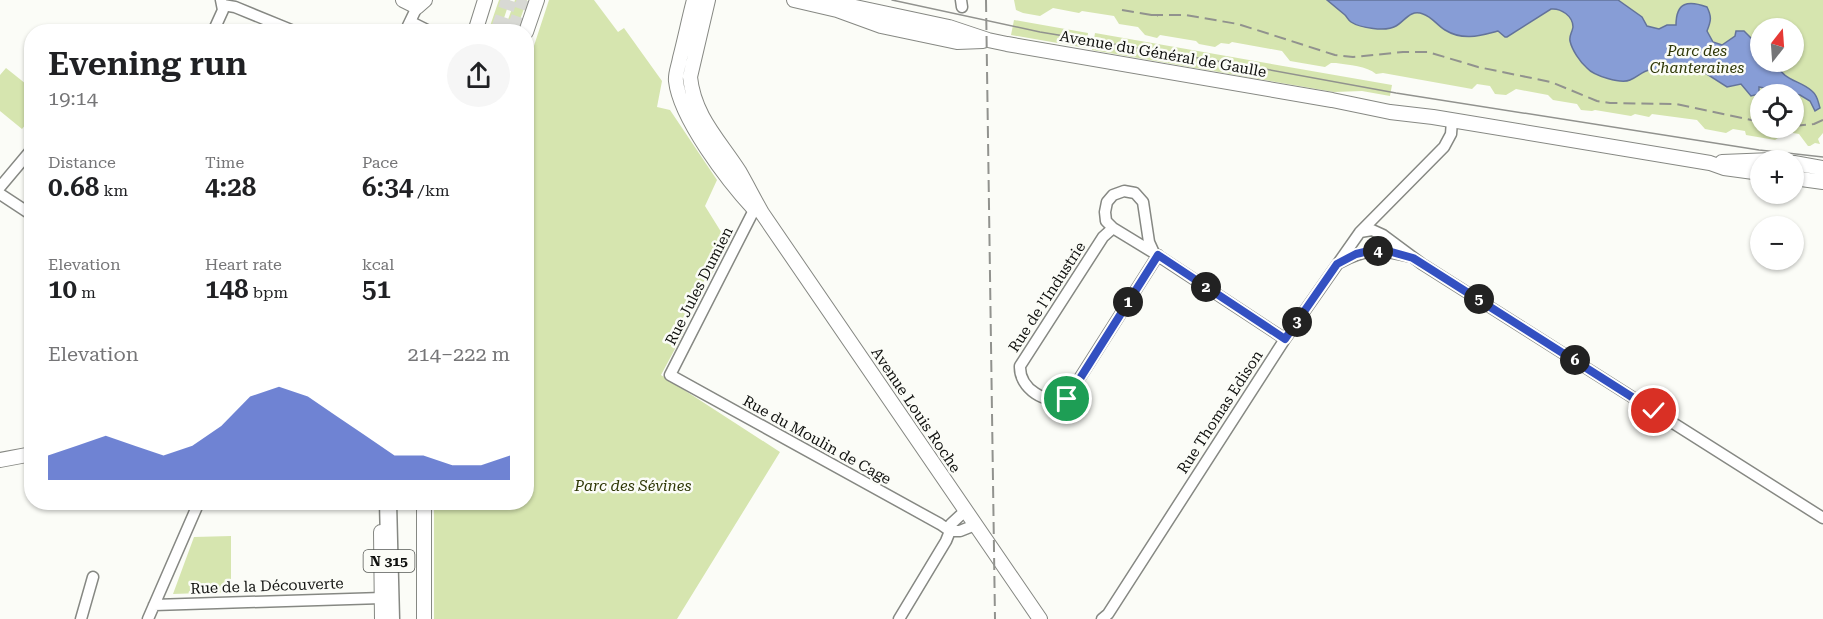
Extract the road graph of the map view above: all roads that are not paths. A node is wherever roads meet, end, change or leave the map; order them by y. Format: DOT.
graph roads {
  1 [pos="403,0"];
  2 [pos="485,0"];
  3 [pos="537,0"];
  4 [pos="694,0"];
  5 [pos="708,0"];
  6 [pos="794,0"];
  7 [pos="822,0"];
  8 [pos="222,3"];
  9 [pos="421,4"];
  10 [pos="871,17"];
  11 [pos="217,24"];
  12 [pos="277,24"];
  13 [pos="410,24"];
  14 [pos="478,24"];
  15 [pos="529,24"];
  16 [pos="1452,121"];
  17 [pos="24,158"];
  18 [pos="1750,161"];
  19 [pos="1715,164"];
  20 [pos="1804,168"];
  21 [pos="1750,172"];
  22 [pos="1820,175"];
  23 [pos="1804,177"];
  24 [pos="0,187"];
  25 [pos="0,194"];
  26 [pos="24,208"];
  27 [pos="754,210"];
  28 [pos="1379,212"];
  29 [pos="766,219"];
  30 [pos="1113,228"];
  31 [pos="1360,232"];
  32 [pos="1383,235"];
  33 [pos="1373,250"];
  34 [pos="1156,254"];
  35 [pos="1413,258"];
  36 [pos="1337,264"];
  37 [pos="1285,339"];
  38 [pos="670,375"];
  39 [pos="24,456"];
  40 [pos="0,460"];
  41 [pos="196,510"];
  42 [pos="380,510"];
  43 [pos="388,510"];
  44 [pos="396,510"];
  45 [pos="423,510"];
  46 [pos="966,511"];
  47 [pos="1823,518"];
  48 [pos="975,525"];
  49 [pos="950,531"];
  50 [pos="93,577"];
  51 [pos="382,598"];
  52 [pos="154,605"];
  53 [pos="1105,617"];
  54 [pos="81,619"];
  55 [pos="148,619"];
  56 [pos="382,619"];
  57 [pos="391,619"];
  58 [pos="399,619"];
  59 [pos="424,619"];
  60 [pos="899,619"];
  61 [pos="1040,619"];
  1 -- 9 [label="main road"];
  2 -- 14 [label="main road"];
  3 -- 15 [label="main road"];
  4 -- 27 [label="main road, Avenue Louis Roche"];
  5 -- 29 [label="main road, Avenue Louis Roche"];
  6 -- 10 [label="main road, Avenue du Général de Gaulle"];
  7 -- 10 [label="main road, Avenue du Général de Gaulle"];
  8 -- 11 [label="street"];
  8 -- 12 [label="street"];
  9 -- 13 [label="street"];
  10 -- 16 [label="main road, Avenue du Général de Gaulle"];
  16 -- 19 [label="main road, Avenue du Général de Gaulle"];
  16 -- 28 [label="street, Rue Thomas Edison"];
  17 -- 24 [label="street"];
  18 -- 19 [label="main road, Avenue du Général de Gaulle"];
  19 -- 21 [label="main road, Avenue du Général de Gaulle"];
  20 -- 22 [label="main road"];
  22 -- 23 [label="main road"];
  25 -- 26 [label="street"];
  27 -- 29 [label="main road, Avenue Louis Roche"];
  27 -- 38 [label="street, Rue Jules Dumien"];
  28 -- 31 [label="street, Rue Thomas Edison"];
  28 -- 32 [label="street"];
  29 -- 46 [label="main road, Avenue Louis Roche"];
  30 -- 34 [label="street"];
  30 -- 34 [label="street"];
  30 -- 34 [label="street, Rue de l'Industrie"];
  31 -- 32 [label="street"];
  31 -- 33 [label="street"];
  31 -- 36 [label="street, Rue Thomas Edison"];
  32 -- 35 [label="street"];
  33 -- 35 [label="street"];
  33 -- 36 [label="street"];
  34 -- 37 [label="street"];
  35 -- 47 [label="street"];
  36 -- 37 [label="street, Rue Thomas Edison"];
  37 -- 53 [label="street, Rue Thomas Edison"];
  38 -- 49 [label="street, Rue du Moulin de Cage"];
  39 -- 40 [label="main road"];
  41 -- 52 [label="street"];
  42 -- 51 [label="main road"];
  43 -- 57 [label="highway, N 315"];
  44 -- 58 [label="highway, N 315"];
  45 -- 59 [label="main road"];
  46 -- 48 [label="main road, Avenue Louis Roche"];
  46 -- 49 [label="street"];
  48 -- 49 [label="street"];
  48 -- 61 [label="main road, Avenue Louis Roche"];
  49 -- 60 [label="street"];
  50 -- 54 [label="street"];
  51 -- 52 [label="street, Rue de la Découverte"];
  51 -- 56 [label="main road"];
  52 -- 55 [label="street"];
}
